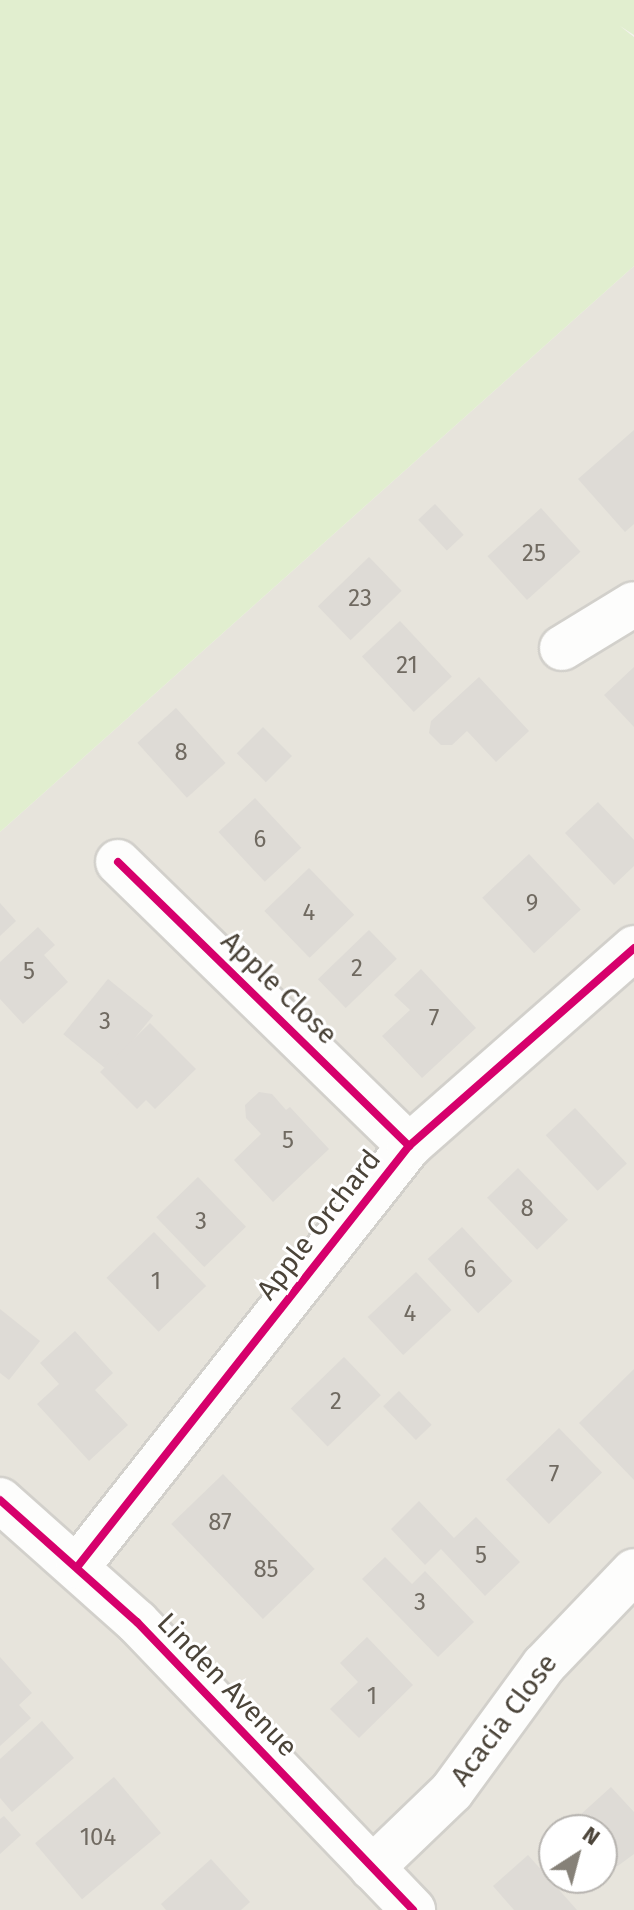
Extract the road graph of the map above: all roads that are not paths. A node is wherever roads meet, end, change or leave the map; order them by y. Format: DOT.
graph roads {
  1 [pos="634,604"];
  2 [pos="562,648"];
  3 [pos="118,862"];
  4 [pos="634,948"];
  5 [pos="409,1146"];
  6 [pos="0,1500"];
  7 [pos="78,1566"];
  8 [pos="634,1571"];
  9 [pos="372,1868"];
  10 [pos="413,1910"];
  1 -- 2 [label="street"];
  3 -- 5 [label="street, Apple Close"];
  4 -- 5 [label="street, Apple Orchard"];
  5 -- 7 [label="street, Apple Orchard"];
  6 -- 7 [label="street, Linden Avenue"];
  7 -- 9 [label="street, Linden Avenue"];
  8 -- 9 [label="street, Acacia Close"];
  9 -- 10 [label="street, Linden Avenue"];
}
